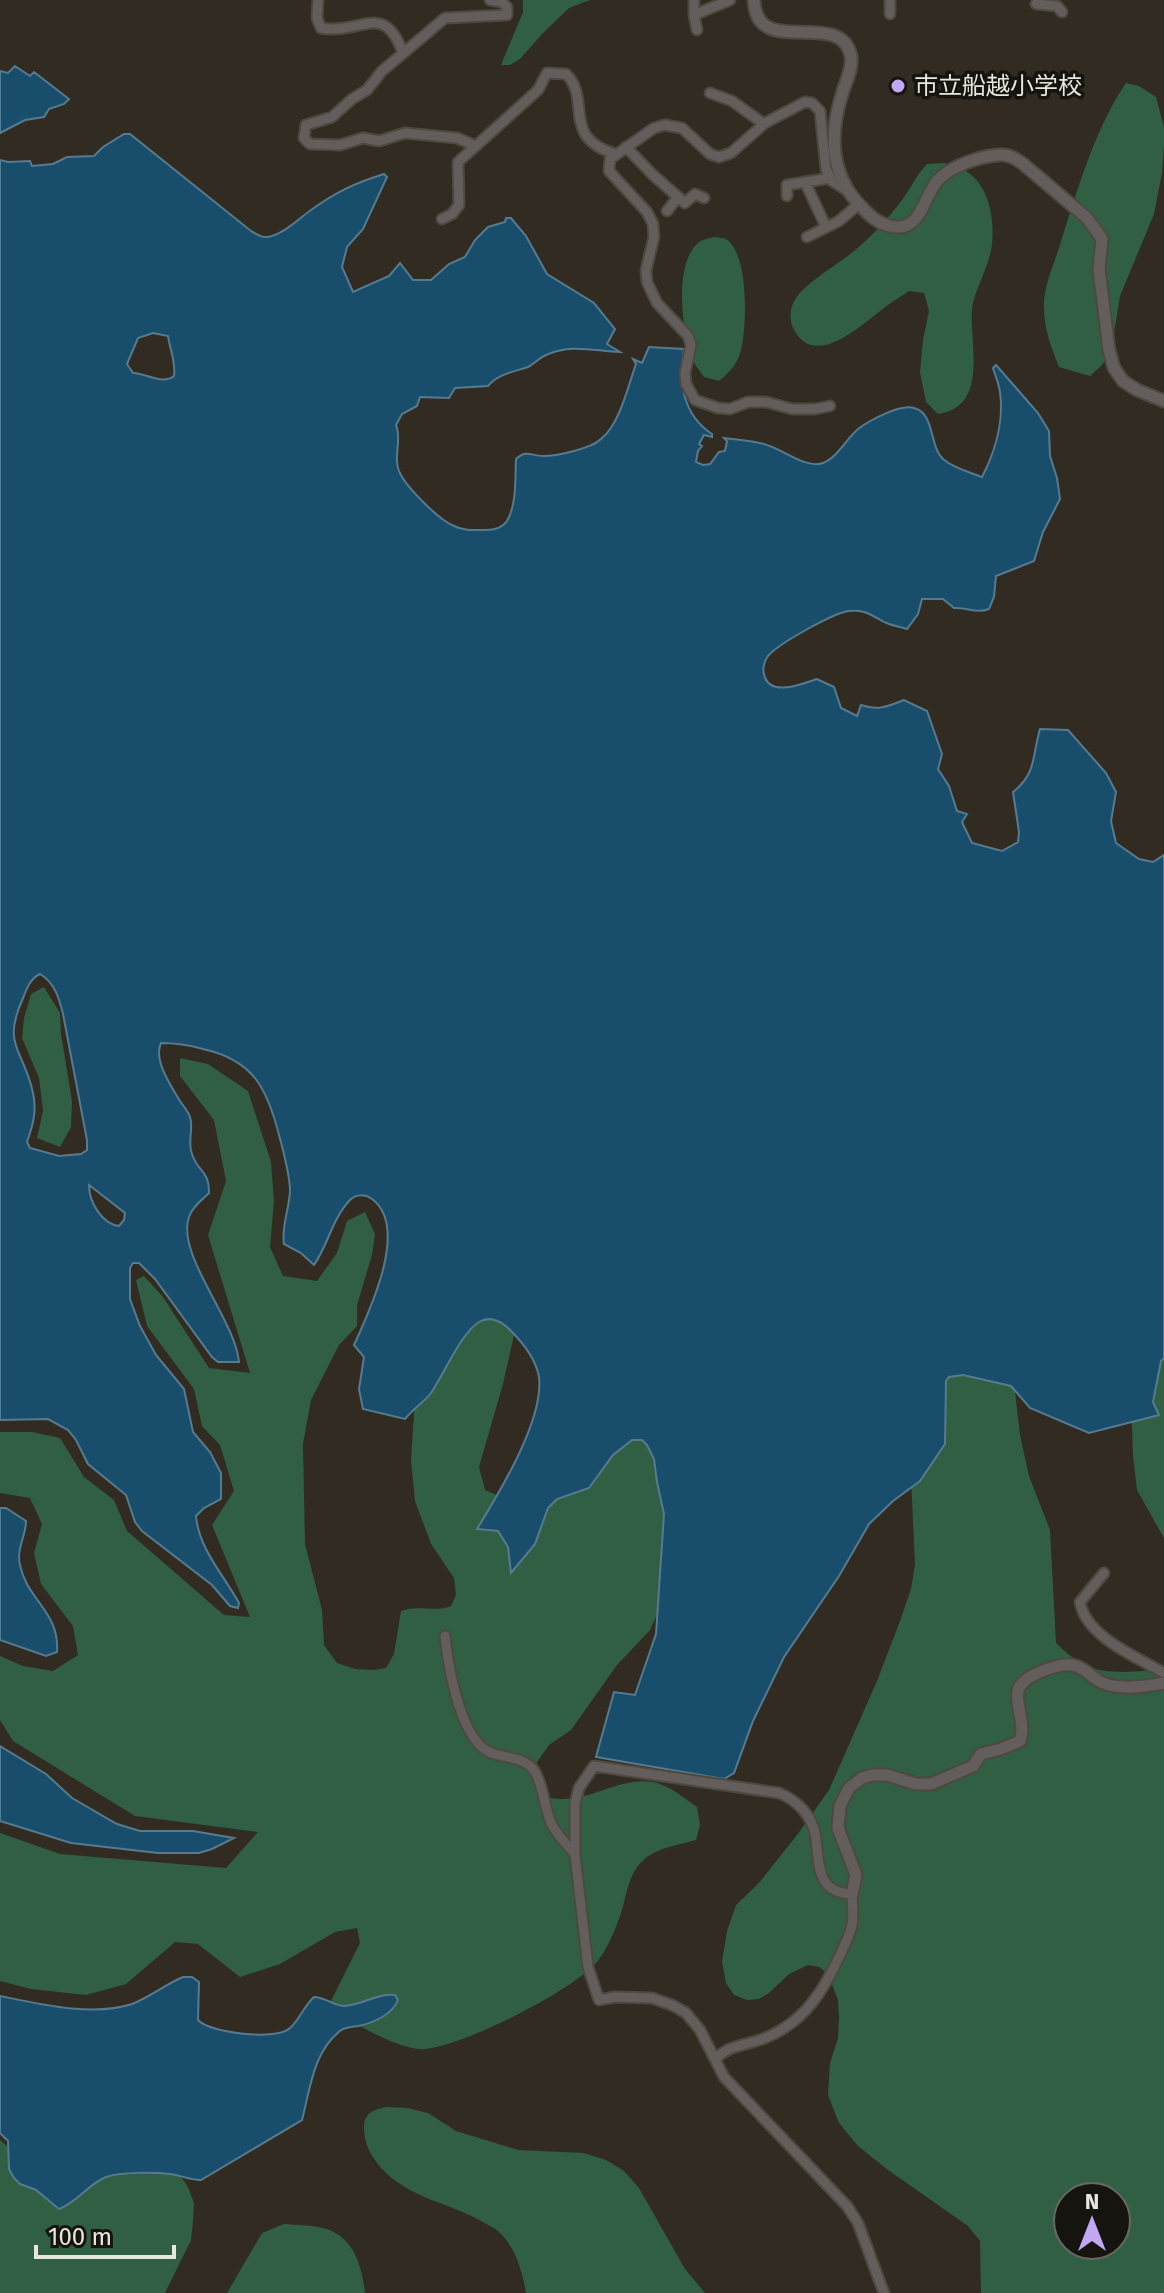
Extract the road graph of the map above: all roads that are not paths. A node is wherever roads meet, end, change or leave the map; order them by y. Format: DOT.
graph roads {
  1 [pos="318,0"];
  2 [pos="490,0"];
  3 [pos="694,0"];
  4 [pos="730,0"];
  5 [pos="754,0"];
  6 [pos="890,0"];
  7 [pos="1036,3"];
  8 [pos="1062,12"];
  9 [pos="890,14"];
  10 [pos="694,15"];
  11 [pos="697,30"];
  12 [pos="403,53"];
  13 [pos="710,93"];
  14 [pos="764,124"];
  15 [pos="476,146"];
  16 [pos="626,147"];
  17 [pos="616,154"];
  18 [pos="830,178"];
  19 [pos="805,182"];
  20 [pos="848,191"];
  21 [pos="787,196"];
  22 [pos="678,197"];
  23 [pos="704,198"];
  24 [pos="859,204"];
  25 [pos="667,211"];
  26 [pos="442,219"];
  27 [pos="826,227"];
  28 [pos="807,237"];
  29 [pos="1164,401"];
  30 [pos="830,406"];
  31 [pos="1104,1573"];
  32 [pos="445,1636"];
  33 [pos="1164,1673"];
  34 [pos="1164,1683"];
  35 [pos="575,1855"];
  36 [pos="852,1894"];
  37 [pos="716,2059"];
  38 [pos="884,2293"];
  1 -- 12 [label="street"];
  2 -- 12 [label="street"];
  3 -- 10 [label="street"];
  4 -- 10 [label="street"];
  5 -- 20 [label="street"];
  6 -- 9 [label="street"];
  7 -- 8 [label="street"];
  10 -- 11 [label="street"];
  12 -- 15 [label="street"];
  13 -- 14 [label="street"];
  14 -- 16 [label="street"];
  14 -- 18 [label="street"];
  15 -- 17 [label="street"];
  15 -- 26 [label="street"];
  16 -- 17 [label="street"];
  16 -- 22 [label="street"];
  17 -- 30 [label="street"];
  18 -- 19 [label="street"];
  18 -- 20 [label="street"];
  19 -- 21 [label="street"];
  19 -- 27 [label="street"];
  20 -- 24 [label="street"];
  22 -- 23 [label="street"];
  22 -- 25 [label="street"];
  24 -- 27 [label="street"];
  24 -- 29 [label="street"];
  27 -- 28 [label="street"];
  31 -- 33 [label="street"];
  32 -- 35 [label="street"];
  34 -- 36 [label="street"];
  35 -- 36 [label="street"];
  35 -- 37 [label="street"];
  36 -- 37 [label="street"];
  37 -- 38 [label="street"];
}
